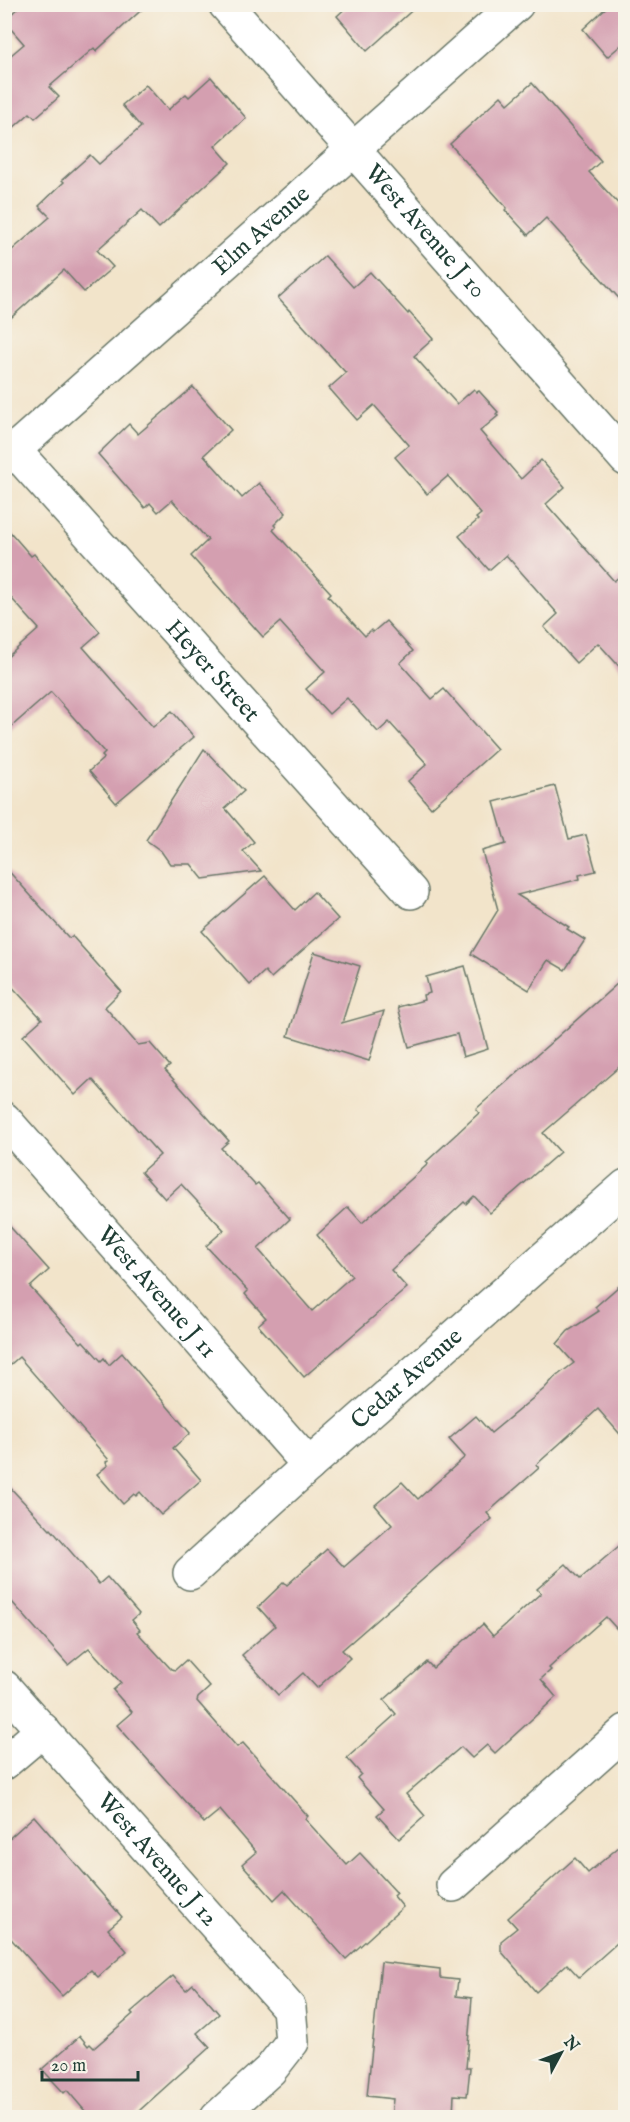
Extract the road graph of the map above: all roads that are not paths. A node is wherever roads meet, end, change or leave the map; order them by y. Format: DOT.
graph roads {
  1 [pos="225,4"];
  2 [pos="516,4"];
  3 [pos="353,150"];
  4 [pos="9,454"];
  5 [pos="626,459"];
  6 [pos="411,892"];
  7 [pos="4,1119"];
  8 [pos="626,1186"];
  9 [pos="309,1465"];
  10 [pos="190,1573"];
  11 [pos="4,1687"];
  12 [pos="42,1730"];
  13 [pos="626,1731"];
  14 [pos="4,1763"];
  15 [pos="453,1885"];
  16 [pos="217,2118"];
  1 -- 3 [label="street, West Avenue J 10"];
  2 -- 3 [label="street, Elm Avenue"];
  3 -- 4 [label="street, Elm Avenue"];
  3 -- 5 [label="street, West Avenue J 10"];
  4 -- 6 [label="street, Heyer Street"];
  7 -- 9 [label="street, West Avenue J 11"];
  8 -- 9 [label="street, Cedar Avenue"];
  9 -- 10 [label="street, Cedar Avenue"];
  11 -- 12 [label="street, West Avenue J 12"];
  12 -- 14 [label="street"];
  12 -- 16 [label="street, West Avenue J 12"];
  13 -- 15 [label="street"];
}
